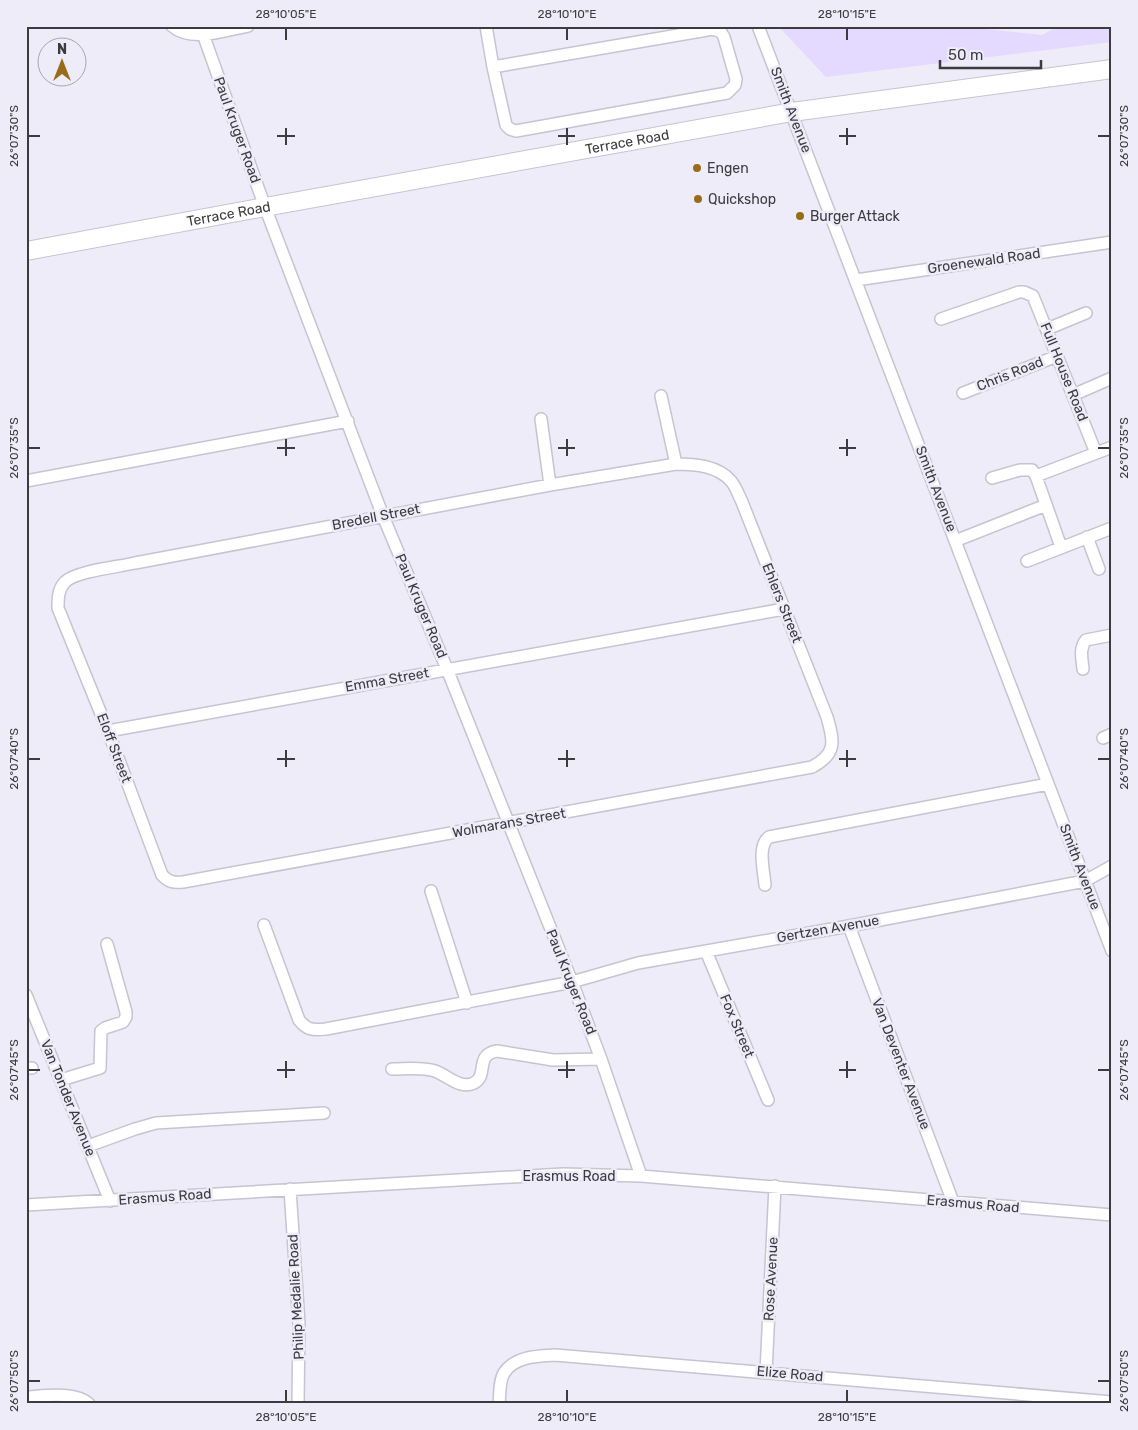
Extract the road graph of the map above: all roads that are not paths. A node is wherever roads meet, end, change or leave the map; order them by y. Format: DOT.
graph roads {
  1 [pos="172,26"];
  2 [pos="248,26"];
  3 [pos="486,26"];
  4 [pos="758,26"];
  5 [pos="202,34"];
  6 [pos="493,67"];
  7 [pos="1112,69"];
  8 [pos="792,112"];
  9 [pos="265,207"];
  10 [pos="1112,242"];
  11 [pos="26,251"];
  12 [pos="856,280"];
  13 [pos="1086,313"];
  14 [pos="941,319"];
  15 [pos="1047,329"];
  16 [pos="1056,356"];
  17 [pos="1112,378"];
  18 [pos="963,393"];
  19 [pos="1072,395"];
  20 [pos="661,396"];
  21 [pos="541,419"];
  22 [pos="348,421"];
  23 [pos="1112,447"];
  24 [pos="1096,453"];
  25 [pos="676,464"];
  26 [pos="709,467"];
  27 [pos="1036,476"];
  28 [pos="992,478"];
  29 [pos="26,482"];
  30 [pos="550,485"];
  31 [pos="1046,505"];
  32 [pos="383,516"];
  33 [pos="1112,528"];
  34 [pos="1087,537"];
  35 [pos="956,541"];
  36 [pos="1061,547"];
  37 [pos="1027,561"];
  38 [pos="1099,569"];
  39 [pos="58,600"];
  40 [pos="784,609"];
  41 [pos="1112,635"];
  42 [pos="447,669"];
  43 [pos="1083,669"];
  44 [pos="108,731"];
  45 [pos="830,752"];
  46 [pos="1048,784"];
  47 [pos="507,823"];
  48 [pos="1112,866"];
  49 [pos="1085,881"];
  50 [pos="183,882"];
  51 [pos="765,885"];
  52 [pos="431,891"];
  53 [pos="264,925"];
  54 [pos="849,926"];
  55 [pos="107,944"];
  56 [pos="1112,951"];
  57 [pos="706,952"];
  58 [pos="572,982"];
  59 [pos="26,995"];
  60 [pos="467,1003"];
  61 [pos="601,1058"];
  62 [pos="392,1069"];
  63 [pos="61,1080"];
  64 [pos="768,1100"];
  65 [pos="324,1113"];
  66 [pos="88,1146"];
  67 [pos="641,1176"];
  68 [pos="775,1186"];
  69 [pos="290,1189"];
  70 [pos="110,1200"];
  71 [pos="953,1202"];
  72 [pos="26,1205"];
  73 [pos="1112,1215"];
  74 [pos="766,1372"];
  75 [pos="26,1397"];
  76 [pos="1112,1402"];
  77 [pos="89,1404"];
  78 [pos="298,1404"];
  79 [pos="499,1404"];
  1 -- 5 [label="street"];
  2 -- 5 [label="street"];
  3 -- 6 [label="street"];
  4 -- 8 [label="street, Smith Avenue"];
  5 -- 9 [label="street, Paul Kruger Road"];
  6 -- 6 [label="street"];
  7 -- 8 [label="main road, Terrace Road"];
  8 -- 9 [label="main road, Terrace Road"];
  8 -- 12 [label="street, Smith Avenue"];
  9 -- 11 [label="main road, Terrace Road"];
  9 -- 22 [label="street, Paul Kruger Road"];
  10 -- 12 [label="street, Groenewald Road"];
  12 -- 35 [label="street, Smith Avenue"];
  13 -- 15 [label="street"];
  14 -- 15 [label="street, Full House Road"];
  15 -- 16 [label="street, Full House Road"];
  16 -- 18 [label="street, Chris Road"];
  16 -- 19 [label="street, Full House Road"];
  17 -- 19 [label="street"];
  19 -- 24 [label="street, Full House Road"];
  20 -- 25 [label="street"];
  21 -- 30 [label="street"];
  22 -- 29 [label="street"];
  22 -- 32 [label="street, Paul Kruger Road"];
  23 -- 24 [label="street"];
  24 -- 27 [label="street"];
  25 -- 26 [label="street, Bredell Street"];
  25 -- 30 [label="street, Bredell Street"];
  26 -- 40 [label="street, Ehlers Street"];
  27 -- 28 [label="street"];
  27 -- 31 [label="street"];
  30 -- 32 [label="street, Bredell Street"];
  31 -- 35 [label="street"];
  31 -- 36 [label="street"];
  32 -- 39 [label="street, Bredell Street"];
  32 -- 42 [label="street, Paul Kruger Road"];
  33 -- 34 [label="street"];
  34 -- 36 [label="street"];
  34 -- 38 [label="street"];
  35 -- 46 [label="street, Smith Avenue"];
  36 -- 37 [label="street"];
  39 -- 44 [label="street, Eloff Street"];
  40 -- 42 [label="street, Emma Street"];
  40 -- 45 [label="street, Ehlers Street"];
  41 -- 43 [label="street"];
  42 -- 44 [label="street, Emma Street"];
  42 -- 47 [label="street, Paul Kruger Road"];
  44 -- 50 [label="street, Eloff Street"];
  45 -- 47 [label="street, Wolmarans Street"];
  46 -- 49 [label="street, Smith Avenue"];
  46 -- 51 [label="street"];
  47 -- 50 [label="street, Wolmarans Street"];
  47 -- 58 [label="street, Paul Kruger Road"];
  48 -- 49 [label="street, Gertzen Avenue"];
  49 -- 54 [label="street, Gertzen Avenue"];
  49 -- 56 [label="street, Smith Avenue"];
  52 -- 60 [label="street"];
  53 -- 60 [label="street, Gertzen Avenue"];
  54 -- 57 [label="street, Gertzen Avenue"];
  54 -- 71 [label="street, Van Deventer Avenue"];
  55 -- 63 [label="street"];
  57 -- 58 [label="street, Gertzen Avenue"];
  57 -- 64 [label="street, Fox Street"];
  58 -- 60 [label="street, Gertzen Avenue"];
  58 -- 61 [label="street, Paul Kruger Road"];
  59 -- 63 [label="street, Van Tonder Avenue"];
  61 -- 62 [label="street"];
  61 -- 67 [label="street, Paul Kruger Road"];
  63 -- 66 [label="street, Van Tonder Avenue"];
  65 -- 66 [label="street"];
  66 -- 70 [label="street, Van Tonder Avenue"];
  67 -- 68 [label="street, Erasmus Road"];
  67 -- 69 [label="street, Erasmus Road"];
  68 -- 71 [label="street, Erasmus Road"];
  68 -- 74 [label="street, Rose Avenue"];
  69 -- 70 [label="street, Erasmus Road"];
  69 -- 78 [label="street, Philip Medalie Road"];
  70 -- 72 [label="street, Erasmus Road"];
  71 -- 73 [label="street, Erasmus Road"];
  74 -- 76 [label="street, Elize Road"];
  74 -- 79 [label="street, Elize Road"];
  75 -- 77 [label="street"];
}
